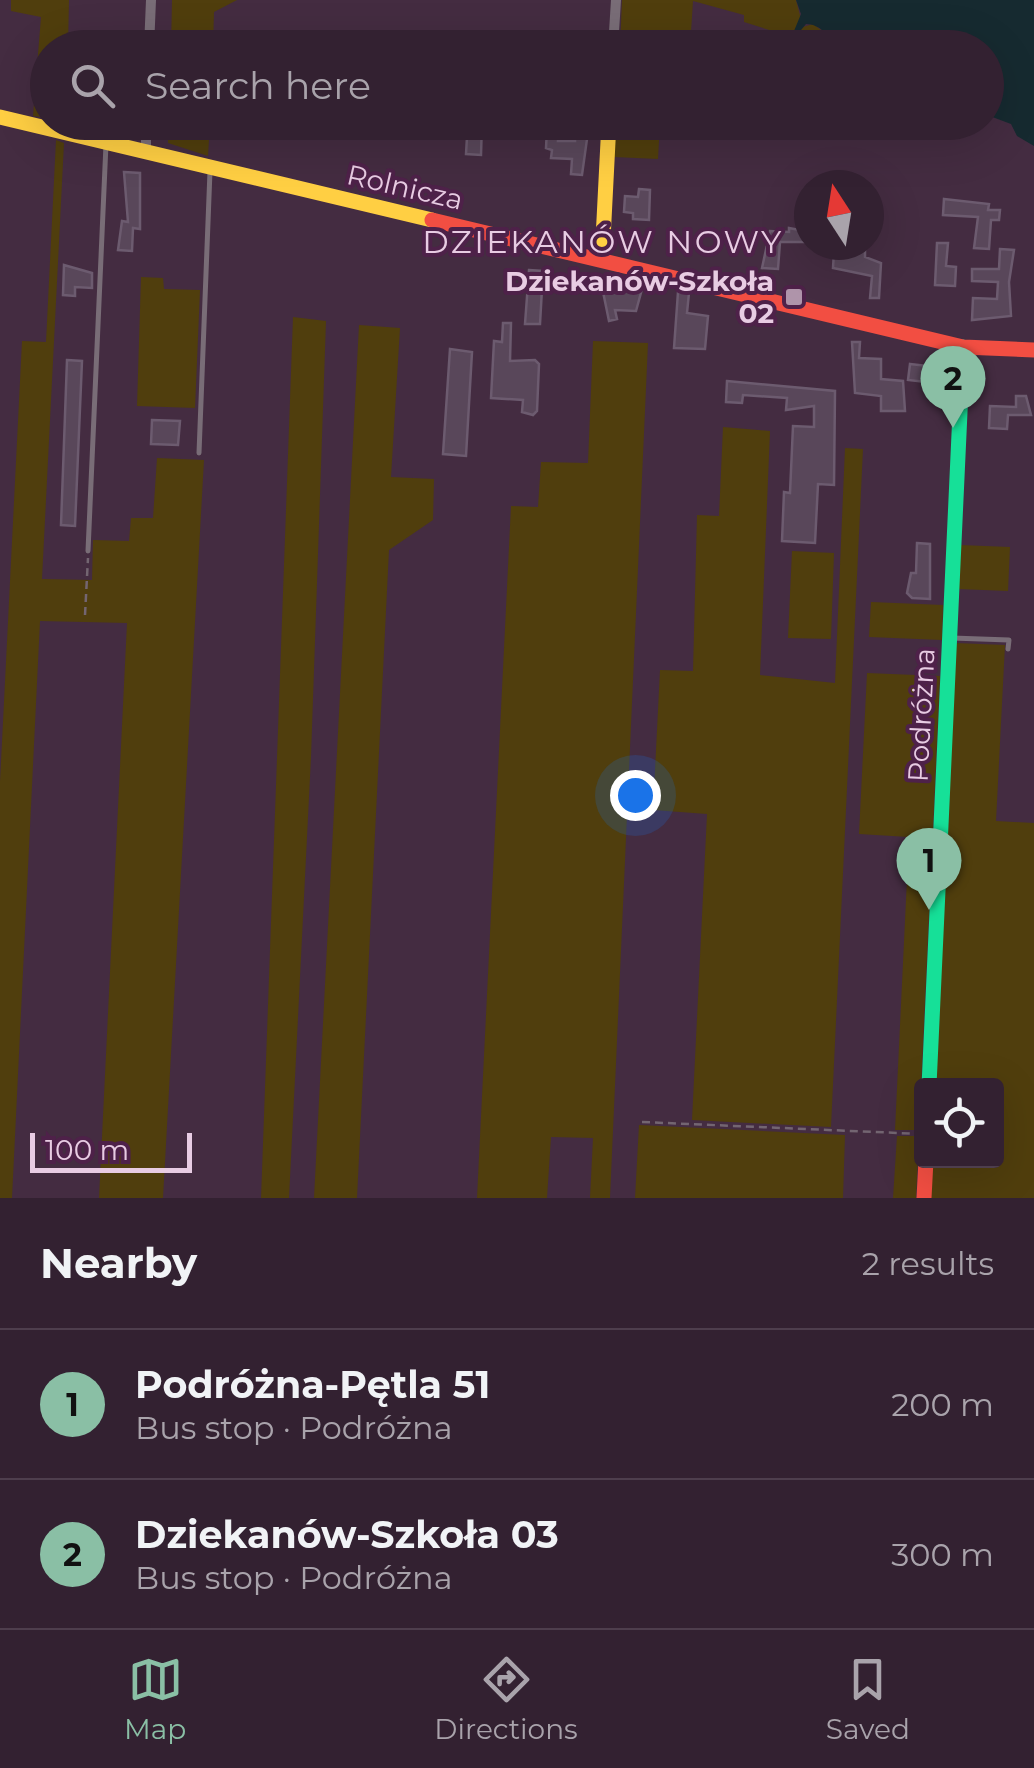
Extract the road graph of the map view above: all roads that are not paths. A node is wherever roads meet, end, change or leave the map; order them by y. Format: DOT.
graph roads {
  1 [pos="151,0"];
  2 [pos="616,0"];
  3 [pos="150,30"];
  4 [pos="614,30"];
  5 [pos="0,117"];
  6 [pos="30,124"];
  7 [pos="102,140"];
  8 [pos="146,140"];
  9 [pos="608,140"];
  10 [pos="106,141"];
  11 [pos="146,150"];
  12 [pos="210,166"];
  13 [pos="602,259"];
  14 [pos="963,346"];
  15 [pos="1034,350"];
  16 [pos="199,452"];
  17 [pos="88,551"];
  18 [pos="949,638"];
  19 [pos="1008,650"];
  20 [pos="929,1078"];
  21 [pos="926,1168"];
  22 [pos="924,1198"];
  1 -- 3 [label="street"];
  2 -- 4 [label="street"];
  5 -- 6 [label="street, Rolnicza"];
  7 -- 10 [label="street, Rolnicza"];
  8 -- 11 [label="street"];
  9 -- 13 [label="street"];
  10 -- 11 [label="street, Rolnicza"];
  10 -- 17 [label="lane"];
  11 -- 12 [label="street, Rolnicza"];
  12 -- 13 [label="street, Rolnicza"];
  12 -- 16 [label="lane"];
  13 -- 14 [label="street, Rolnicza"];
  14 -- 15 [label="street, Rolnicza"];
  14 -- 18 [label="street, Podróżna"];
  18 -- 19 [label="lane"];
  18 -- 20 [label="street, Podróżna"];
  21 -- 22 [label="street"];
}
